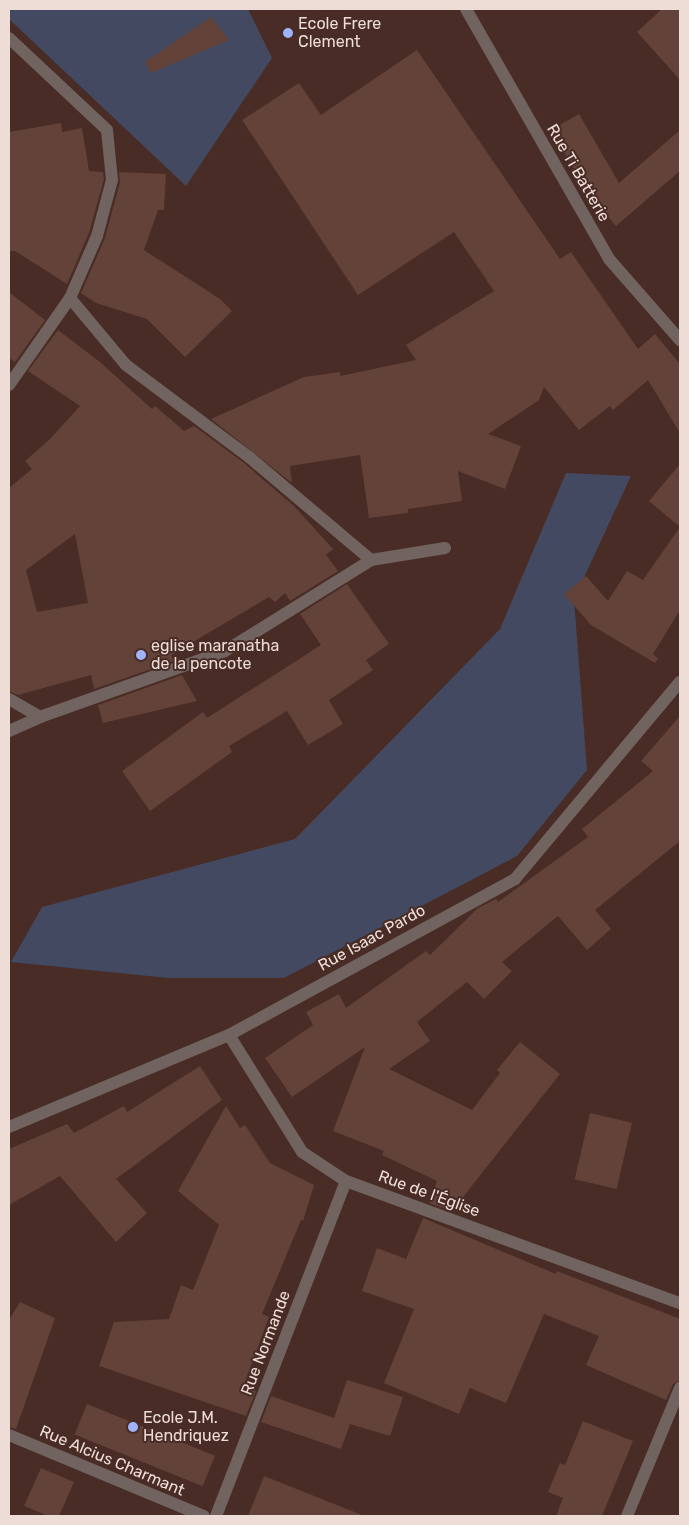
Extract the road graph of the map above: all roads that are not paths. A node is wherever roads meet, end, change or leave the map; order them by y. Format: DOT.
graph roads {
  1 [pos="466,9"];
  2 [pos="9,38"];
  3 [pos="70,298"];
  4 [pos="680,340"];
  5 [pos="9,385"];
  6 [pos="445,548"];
  7 [pos="371,560"];
  8 [pos="680,682"];
  9 [pos="9,700"];
  10 [pos="40,717"];
  11 [pos="9,731"];
  12 [pos="229,1035"];
  13 [pos="9,1127"];
  14 [pos="346,1181"];
  15 [pos="680,1303"];
  16 [pos="680,1388"];
  17 [pos="9,1435"];
  18 [pos="204,1516"];
  19 [pos="216,1516"];
  20 [pos="627,1516"];
  1 -- 4 [label="street, Rue Ti Batterie"];
  2 -- 3 [label="street"];
  3 -- 5 [label="street"];
  3 -- 7 [label="street"];
  6 -- 7 [label="street"];
  7 -- 10 [label="street"];
  8 -- 12 [label="street, Rue Isaac Pardo"];
  9 -- 10 [label="street"];
  10 -- 11 [label="street"];
  12 -- 13 [label="street, Rue Isaac Pardo"];
  12 -- 14 [label="street, Rue de l'Église"];
  14 -- 15 [label="street, Rue de l'Église"];
  14 -- 19 [label="street, Rue Normande"];
  16 -- 20 [label="street"];
  17 -- 18 [label="street, Rue Alcius Charmant"];
}
